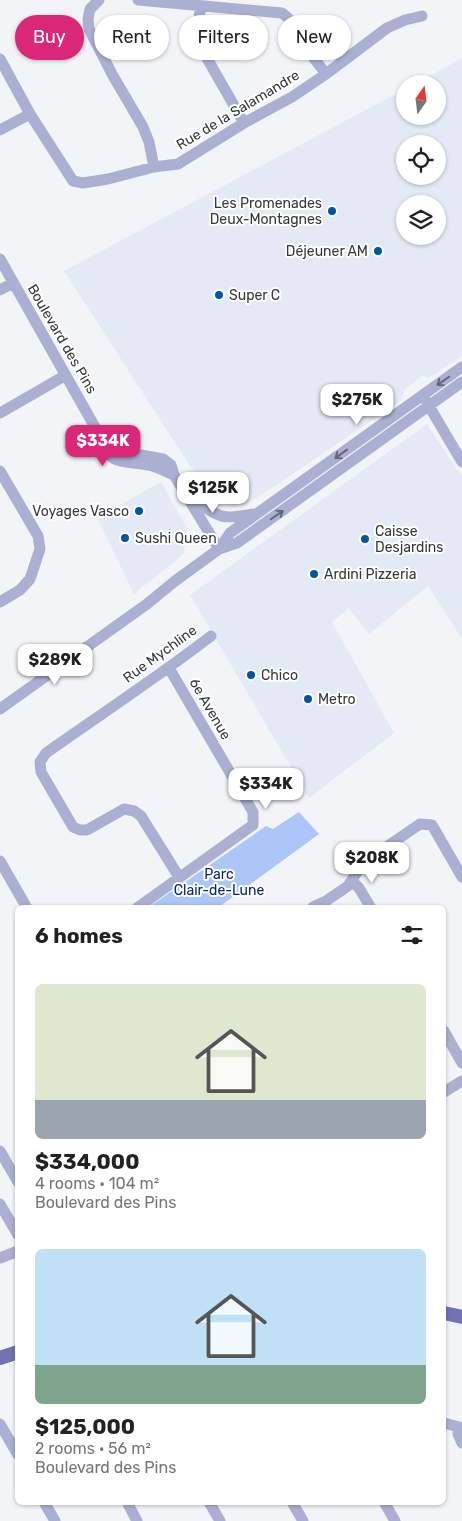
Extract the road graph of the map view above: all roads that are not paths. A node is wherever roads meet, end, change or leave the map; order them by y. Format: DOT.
graph roads {
  1 [pos="99,0"];
  2 [pos="138,0"];
  3 [pos="201,6"];
  4 [pos="422,16"];
  5 [pos="0,59"];
  6 [pos="326,74"];
  7 [pos="30,114"];
  8 [pos="244,123"];
  9 [pos="0,130"];
  10 [pos="154,168"];
  11 [pos="0,259"];
  12 [pos="13,283"];
  13 [pos="0,290"];
  14 [pos="462,367"];
  15 [pos="66,375"];
  16 [pos="462,382"];
  17 [pos="423,395"];
  18 [pos="429,406"];
  19 [pos="0,413"];
  20 [pos="462,462"];
  21 [pos="0,471"];
  22 [pos="185,493"];
  23 [pos="259,512"];
  24 [pos="219,549"];
  25 [pos="0,602"];
  26 [pos="211,636"];
  27 [pos="170,668"];
  28 [pos="0,709"];
  29 [pos="0,861"];
  30 [pos="179,877"];
  31 [pos="462,877"];
  32 [pos="352,881"];
  33 [pos="25,905"];
  34 [pos="140,905"];
  35 [pos="318,905"];
  36 [pos="369,905"];
  37 [pos="446,1035"];
  38 [pos="462,1063"];
  39 [pos="462,1081"];
  40 [pos="446,1091"];
  41 [pos="0,1151"];
  42 [pos="15,1177"];
  43 [pos="0,1204"];
  44 [pos="15,1230"];
  45 [pos="15,1253"];
  46 [pos="0,1258"];
  47 [pos="446,1313"];
  48 [pos="462,1317"];
  49 [pos="15,1353"];
  50 [pos="0,1358"];
  51 [pos="0,1424"];
  52 [pos="446,1424"];
  53 [pos="460,1428"];
  54 [pos="462,1443"];
  55 [pos="15,1450"];
  56 [pos="46,1505"];
  57 [pos="129,1505"];
  58 [pos="211,1505"];
  59 [pos="294,1505"];
  60 [pos="386,1505"];
  61 [pos="55,1521"];
  62 [pos="137,1521"];
  63 [pos="220,1521"];
  64 [pos="303,1521"];
  65 [pos="394,1521"];
  1 -- 10 [label="street"];
  2 -- 3 [label="street"];
  3 -- 6 [label="street"];
  3 -- 8 [label="street"];
  4 -- 6 [label="street, Rue de la Salamandre"];
  5 -- 7 [label="street, Rue de la Salamandre"];
  6 -- 8 [label="street, Rue de la Salamandre"];
  7 -- 9 [label="street"];
  7 -- 10 [label="street, Rue de la Salamandre"];
  8 -- 10 [label="street, Rue de la Salamandre"];
  11 -- 12 [label="street, Boulevard des Pins"];
  12 -- 13 [label="street"];
  12 -- 15 [label="street, Boulevard des Pins"];
  14 -- 17 [label="street, one-way"];
  15 -- 19 [label="street"];
  15 -- 22 [label="street, Boulevard des Pins"];
  16 -- 18 [label="street"];
  17 -- 18 [label="street"];
  17 -- 23 [label="street, one-way"];
  18 -- 20 [label="street"];
  24 -- 18 [label="street, one-way"];
  21 -- 25 [label="street"];
  22 -- 23 [label="street"];
  22 -- 24 [label="street"];
  23 -- 24 [label="street"];
  24 -- 28 [label="street"];
  26 -- 27 [label="street, Rue Mychline"];
  27 -- 30 [label="street, 6e Avenue"];
  27 -- 30 [label="street, Rue Mychline"];
  29 -- 33 [label="street"];
  30 -- 34 [label="street, 6e Avenue"];
  31 -- 32 [label="street"];
  32 -- 35 [label="street"];
  32 -- 36 [label="street"];
  37 -- 38 [label="street"];
  39 -- 40 [label="street"];
  41 -- 42 [label="street"];
  43 -- 44 [label="street"];
  45 -- 46 [label="street"];
  47 -- 48 [label="main road"];
  49 -- 50 [label="main road"];
  51 -- 55 [label="street"];
  52 -- 53 [label="street"];
  53 -- 54 [label="street"];
  56 -- 61 [label="street"];
  57 -- 62 [label="street"];
  58 -- 63 [label="street"];
  59 -- 64 [label="street"];
  60 -- 65 [label="street"];
}
